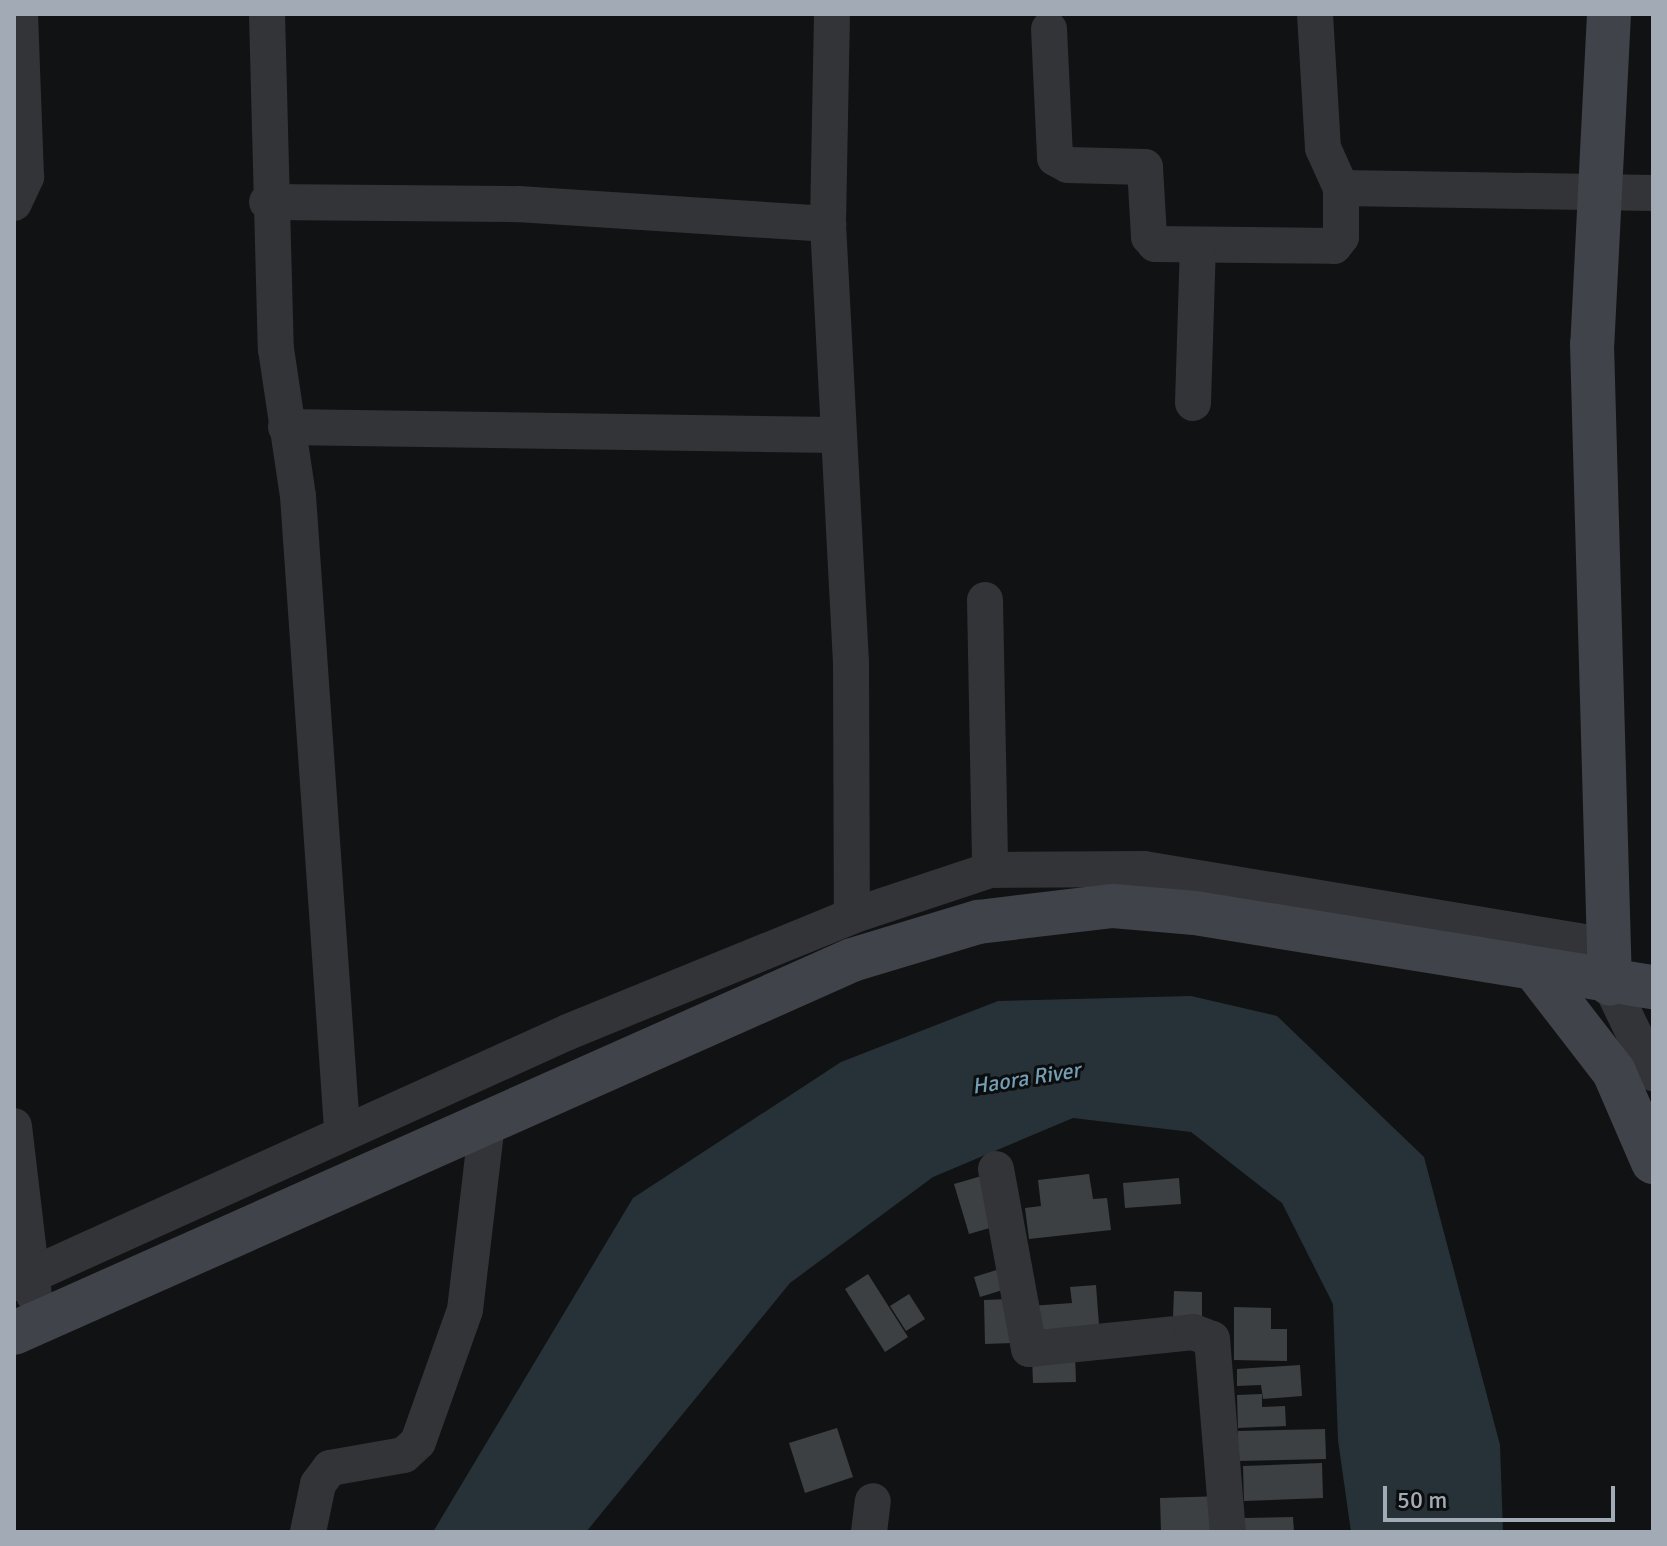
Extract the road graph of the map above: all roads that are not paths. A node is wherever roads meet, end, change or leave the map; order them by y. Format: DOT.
graph roads {
  1 [pos="20,14"];
  2 [pos="267,14"];
  3 [pos="832,14"];
  4 [pos="1315,14"];
  5 [pos="1609,14"];
  6 [pos="1049,29"];
  7 [pos="1341,188"];
  8 [pos="1599,192"];
  9 [pos="1653,193"];
  10 [pos="267,202"];
  11 [pos="14,203"];
  12 [pos="828,224"];
  13 [pos="1198,248"];
  14 [pos="1193,403"];
  15 [pos="286,427"];
  16 [pos="837,435"];
  17 [pos="985,600"];
  18 [pos="990,870"];
  19 [pos="852,916"];
  20 [pos="1609,965"];
  21 [pos="1536,971"];
  22 [pos="1653,987"];
  23 [pos="1653,1073"];
  24 [pos="487,1124"];
  25 [pos="14,1126"];
  26 [pos="342,1129"];
  27 [pos="1653,1162"];
  28 [pos="996,1169"];
  29 [pos="23,1279"];
  30 [pos="25,1327"];
  31 [pos="308,1532"];
  32 [pos="1228,1532"];
  1 -- 11 [label="street"];
  2 -- 10 [label="street"];
  3 -- 12 [label="street"];
  4 -- 7 [label="street"];
  5 -- 8 [label="main road"];
  6 -- 13 [label="street"];
  7 -- 8 [label="street"];
  7 -- 13 [label="street"];
  8 -- 9 [label="street"];
  8 -- 20 [label="main road"];
  10 -- 12 [label="street"];
  10 -- 15 [label="street"];
  12 -- 16 [label="street"];
  13 -- 14 [label="street"];
  15 -- 16 [label="street"];
  15 -- 26 [label="street"];
  16 -- 19 [label="street"];
  17 -- 18 [label="street"];
  18 -- 19 [label="street"];
  18 -- 20 [label="street"];
  19 -- 26 [label="street"];
  20 -- 21 [label="main road"];
  20 -- 22 [label="main road"];
  20 -- 23 [label="street"];
  21 -- 24 [label="main road"];
  21 -- 27 [label="main road"];
  24 -- 30 [label="main road"];
  24 -- 31 [label="street"];
  25 -- 29 [label="street"];
  26 -- 29 [label="street"];
  28 -- 32 [label="street"];
  29 -- 30 [label="street"];
}
